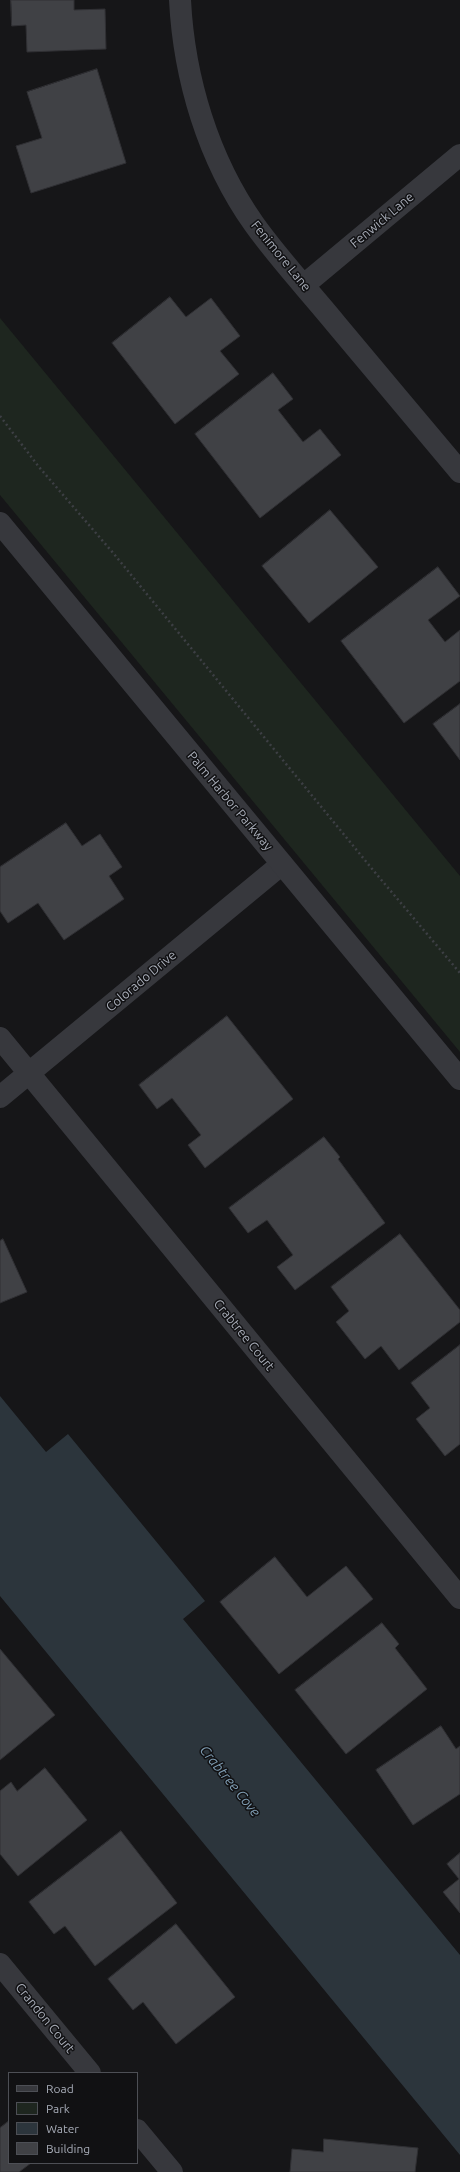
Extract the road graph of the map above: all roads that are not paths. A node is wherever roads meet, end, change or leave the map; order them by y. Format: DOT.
graph roads {
  1 [pos="180,0"];
  2 [pos="460,155"];
  3 [pos="304,285"];
  4 [pos="460,472"];
  5 [pos="0,523"];
  6 [pos="282,864"];
  7 [pos="0,1038"];
  8 [pos="29,1073"];
  9 [pos="460,1079"];
  10 [pos="0,1097"];
  11 [pos="460,1598"];
  12 [pos="0,1964"];
  13 [pos="89,2072"];
  14 [pos="138,2131"];
  15 [pos="172,2172"];
  1 -- 3 [label="street, Fenimore Lane"];
  2 -- 3 [label="street, Fenwick Lane"];
  3 -- 4 [label="street, Fenimore Lane"];
  5 -- 6 [label="street, Palm Harbor Parkway"];
  6 -- 8 [label="street, Colorado Drive"];
  6 -- 9 [label="street, Palm Harbor Parkway"];
  7 -- 8 [label="street, Crabtree Court"];
  8 -- 10 [label="street, Colorado Drive"];
  8 -- 11 [label="street, Crabtree Court"];
  12 -- 13 [label="street, Crandon Court"];
  14 -- 15 [label="street"];
}
